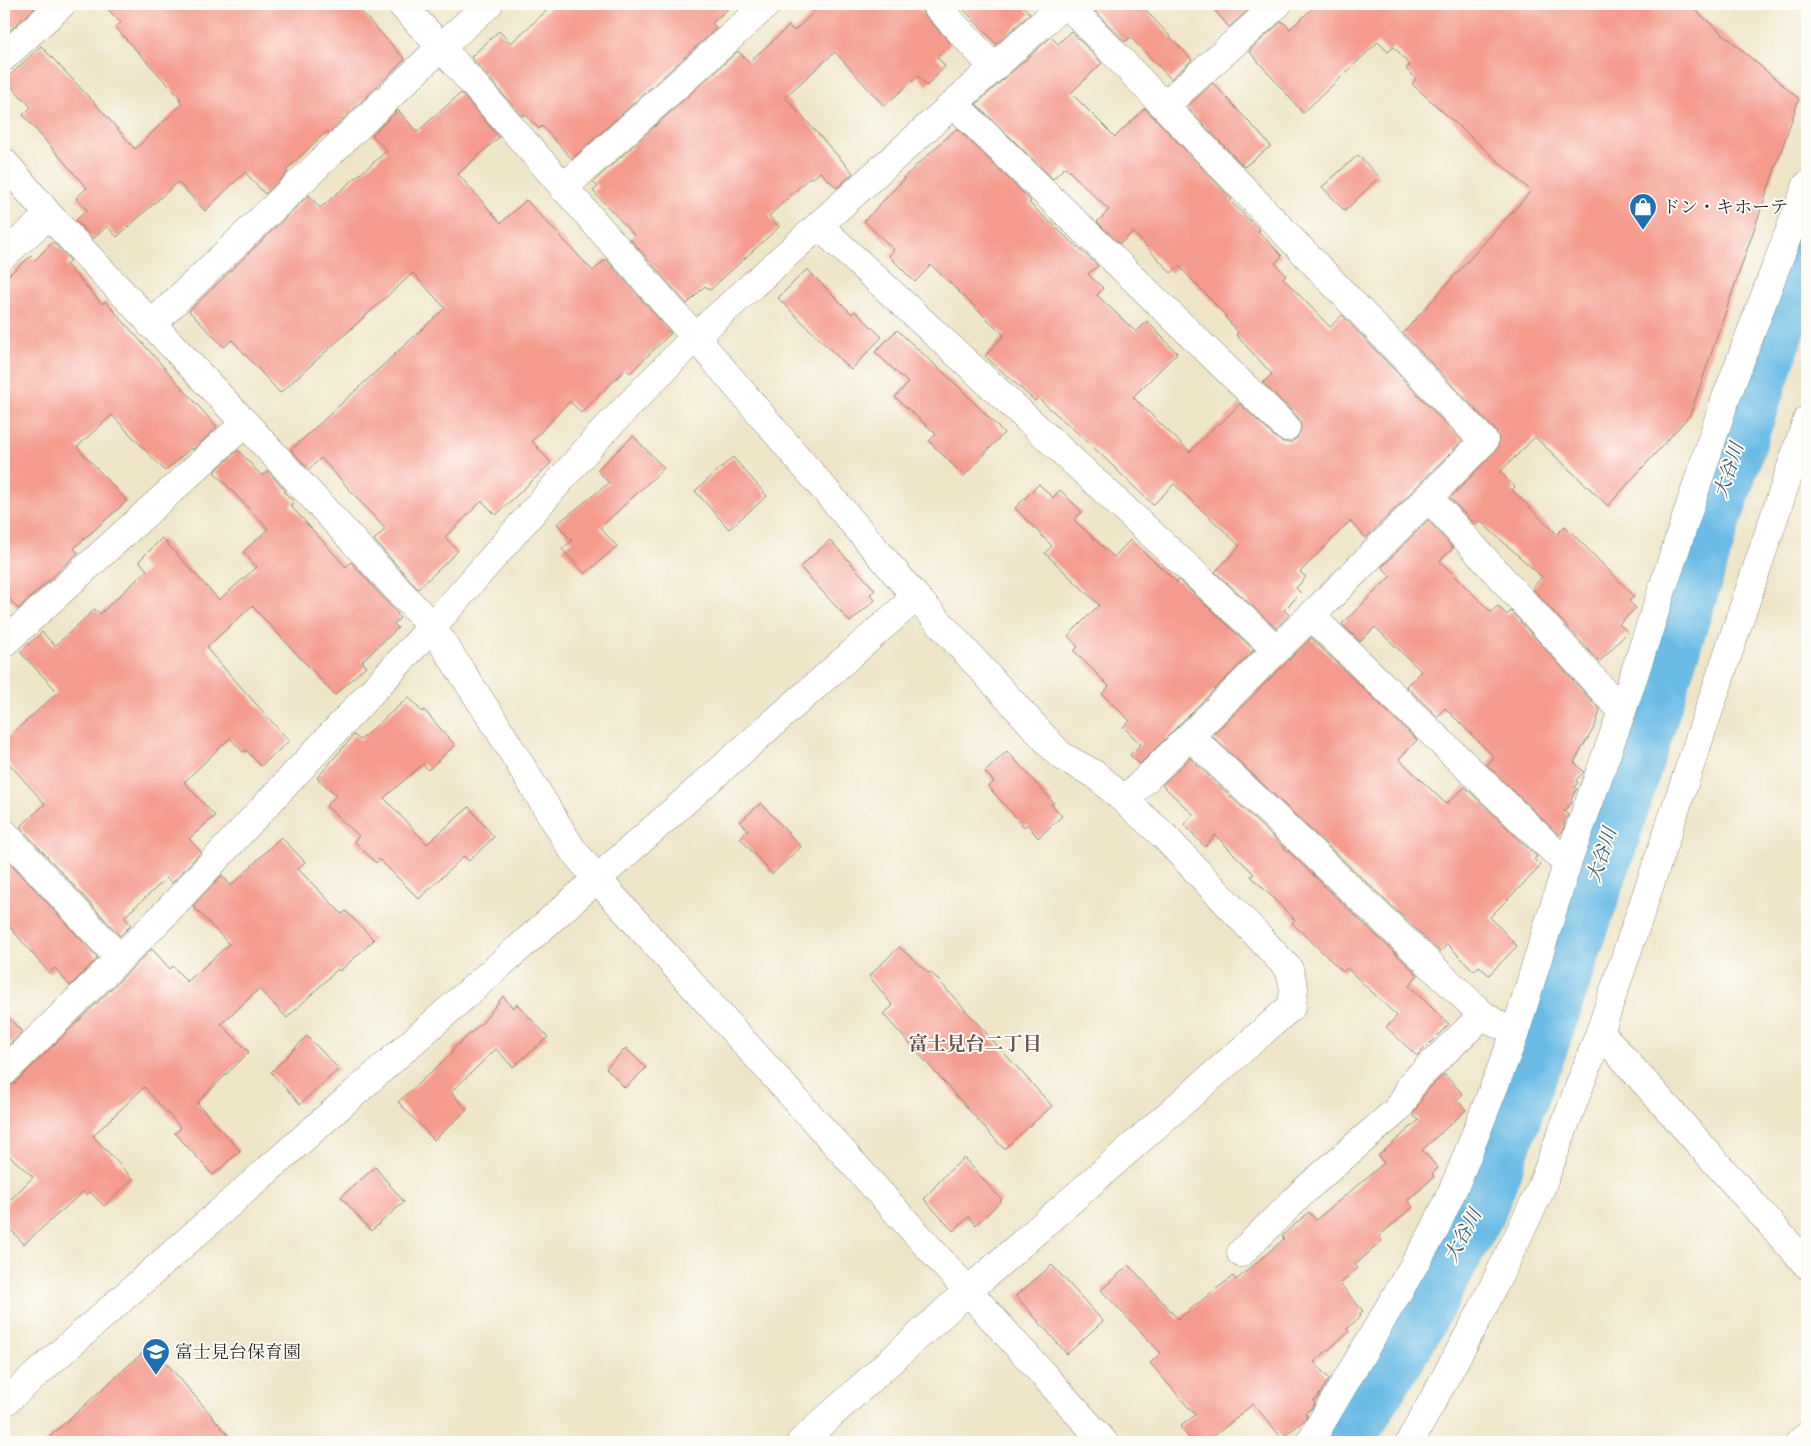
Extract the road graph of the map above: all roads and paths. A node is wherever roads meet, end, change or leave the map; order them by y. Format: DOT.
graph roads {
  1 [pos="62,4"];
  2 [pos="401,4"];
  3 [pos="489,4"];
  4 [pos="767,4"];
  5 [pos="935,4"];
  6 [pos="1066,4"];
  7 [pos="1278,4"];
  8 [pos="441,47"];
  9 [pos="4,57"];
  10 [pos="994,68"];
  11 [pos="954,104"];
  12 [pos="1164,106"];
  13 [pos="4,162"];
  14 [pos="1807,185"];
  15 [pos="563,188"];
  16 [pos="49,214"];
  17 [pos="819,226"];
  18 [pos="4,255"];
  19 [pos="151,325"];
  20 [pos="695,337"];
  21 [pos="245,423"];
  22 [pos="1286,427"];
  23 [pos="1806,427"];
  24 [pos="1429,498"];
  25 [pos="916,597"];
  26 [pos="1311,616"];
  27 [pos="432,627"];
  28 [pos="4,643"];
  29 [pos="1277,650"];
  30 [pos="1622,711"];
  31 [pos="1190,736"];
  32 [pos="1126,800"];
  33 [pos="4,833"];
  34 [pos="1568,864"];
  35 [pos="597,879"];
  36 [pos="119,958"];
  37 [pos="1483,1015"];
  38 [pos="1600,1032"];
  39 [pos="1514,1036"];
  40 [pos="4,1072"];
  41 [pos="1241,1254"];
  42 [pos="1807,1264"];
  43 [pos="968,1290"];
  44 [pos="4,1403"];
  45 [pos="1807,1436"];
  46 [pos="801,1442"];
  47 [pos="1104,1442"];
  48 [pos="1310,1442"];
  49 [pos="1410,1442"];
  50 [pos="1800,1442"];
  1 -- 9 [label="street"];
  2 -- 8 [label="street"];
  3 -- 8 [label="street"];
  4 -- 15 [label="street"];
  5 -- 10 [label="street"];
  6 -- 10 [label="street"];
  6 -- 12 [label="street"];
  7 -- 12 [label="street"];
  8 -- 15 [label="street"];
  8 -- 19 [label="street"];
  10 -- 11 [label="street"];
  11 -- 17 [label="street"];
  11 -- 22 [label="street"];
  12 -- 24 [label="street"];
  13 -- 16 [label="street"];
  14 -- 30 [label="street"];
  15 -- 20 [label="street"];
  16 -- 18 [label="street"];
  16 -- 19 [label="street"];
  17 -- 20 [label="street"];
  17 -- 29 [label="street"];
  19 -- 21 [label="street"];
  20 -- 25 [label="street"];
  20 -- 27 [label="street"];
  21 -- 27 [label="street"];
  21 -- 28 [label="street"];
  23 -- 38 [label="street"];
  24 -- 26 [label="street"];
  24 -- 30 [label="street"];
  25 -- 32 [label="street"];
  25 -- 35 [label="street"];
  26 -- 29 [label="street"];
  26 -- 34 [label="street"];
  27 -- 35 [label="street"];
  27 -- 36 [label="street"];
  29 -- 31 [label="street"];
  30 -- 34 [label="street"];
  31 -- 32 [label="street"];
  31 -- 37 [label="street"];
  32 -- 43 [label="street"];
  33 -- 36 [label="street"];
  34 -- 39 [label="street"];
  35 -- 43 [label="street"];
  35 -- 44 [label="street"];
  36 -- 40 [label="street"];
  37 -- 39 [label="street"];
  37 -- 41 [label="street"];
  38 -- 42 [label="street"];
  38 -- 49 [label="street"];
  39 -- 48 [label="street"];
  43 -- 46 [label="street"];
  43 -- 47 [label="street"];
  45 -- 50 [label="street"];
}
